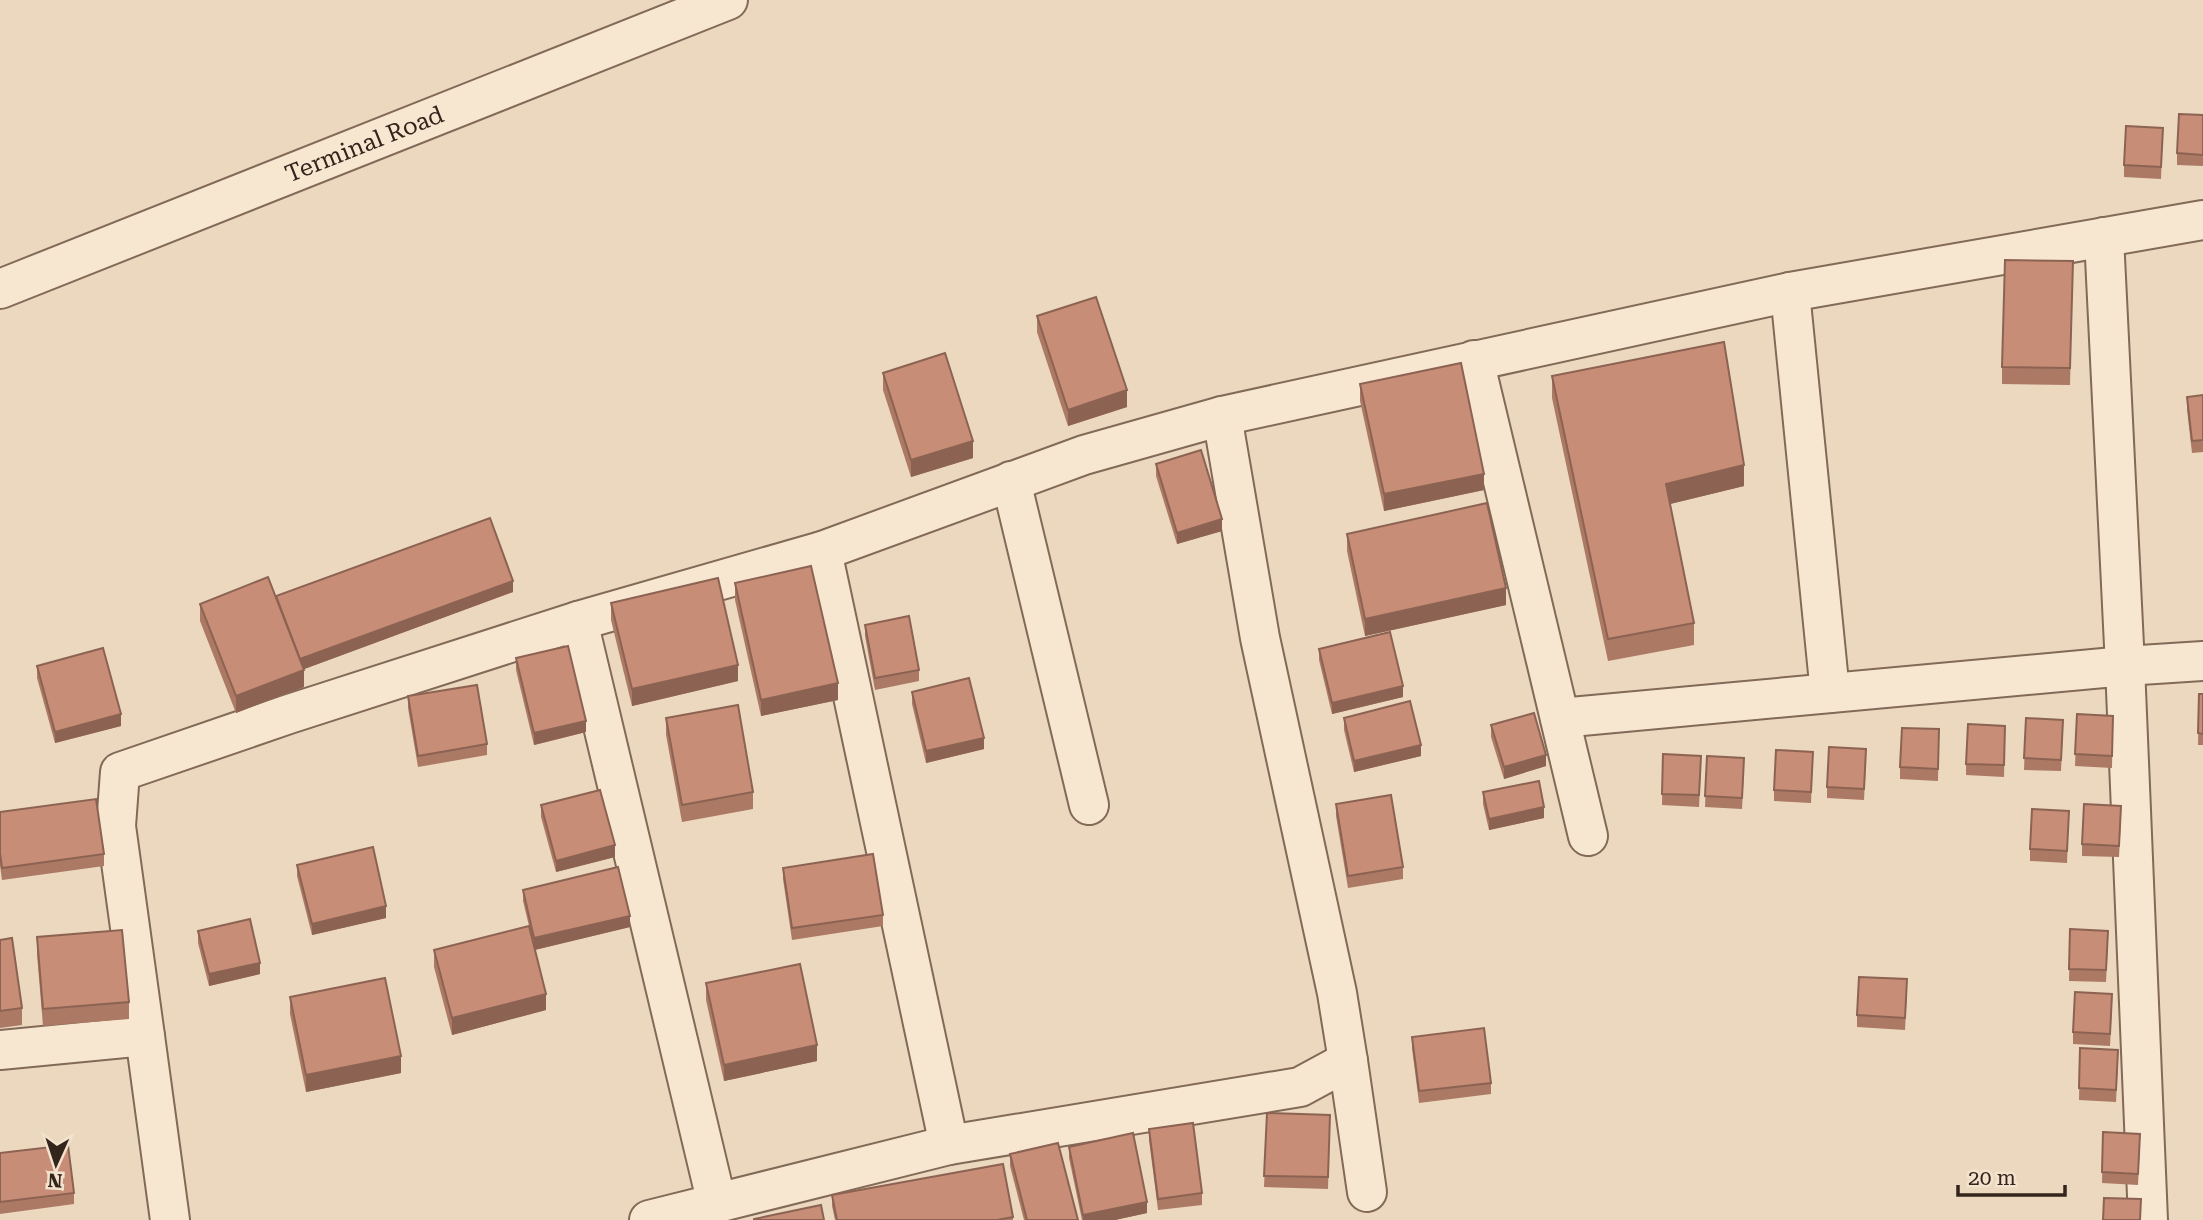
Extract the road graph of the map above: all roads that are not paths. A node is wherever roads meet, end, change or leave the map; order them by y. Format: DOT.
graph roads {
  1 [pos="728,0"];
  2 [pos="2203,220"];
  3 [pos="2104,237"];
  4 [pos="0,289"];
  5 [pos="1790,292"];
  6 [pos="1474,360"];
  7 [pos="1222,416"];
  8 [pos="1012,481"];
  9 [pos="822,551"];
  10 [pos="578,621"];
  11 [pos="2203,661"];
  12 [pos="2125,666"];
  13 [pos="1830,693"];
  14 [pos="1560,718"];
  15 [pos="1089,805"];
  16 [pos="1588,836"];
  17 [pos="145,1036"];
  18 [pos="0,1050"];
  19 [pos="1348,1061"];
  20 [pos="949,1145"];
  21 [pos="1367,1192"];
  22 [pos="717,1204"];
  23 [pos="170,1220"];
  24 [pos="649,1220"];
  25 [pos="2148,1220"];
  1 -- 4 [label="street, Terminal Road"];
  2 -- 3 [label="street"];
  3 -- 5 [label="street"];
  3 -- 12 [label="street"];
  5 -- 6 [label="street"];
  5 -- 13 [label="street"];
  6 -- 7 [label="street"];
  6 -- 14 [label="street"];
  7 -- 8 [label="street"];
  7 -- 19 [label="street"];
  8 -- 9 [label="street"];
  8 -- 15 [label="street"];
  9 -- 10 [label="street"];
  9 -- 20 [label="street"];
  10 -- 17 [label="street"];
  10 -- 22 [label="street"];
  11 -- 12 [label="street"];
  12 -- 13 [label="street"];
  12 -- 25 [label="street"];
  13 -- 14 [label="street"];
  14 -- 16 [label="street"];
  17 -- 18 [label="street"];
  17 -- 23 [label="street"];
  19 -- 20 [label="street"];
  19 -- 21 [label="street"];
  20 -- 22 [label="street"];
  22 -- 24 [label="street"];
}
